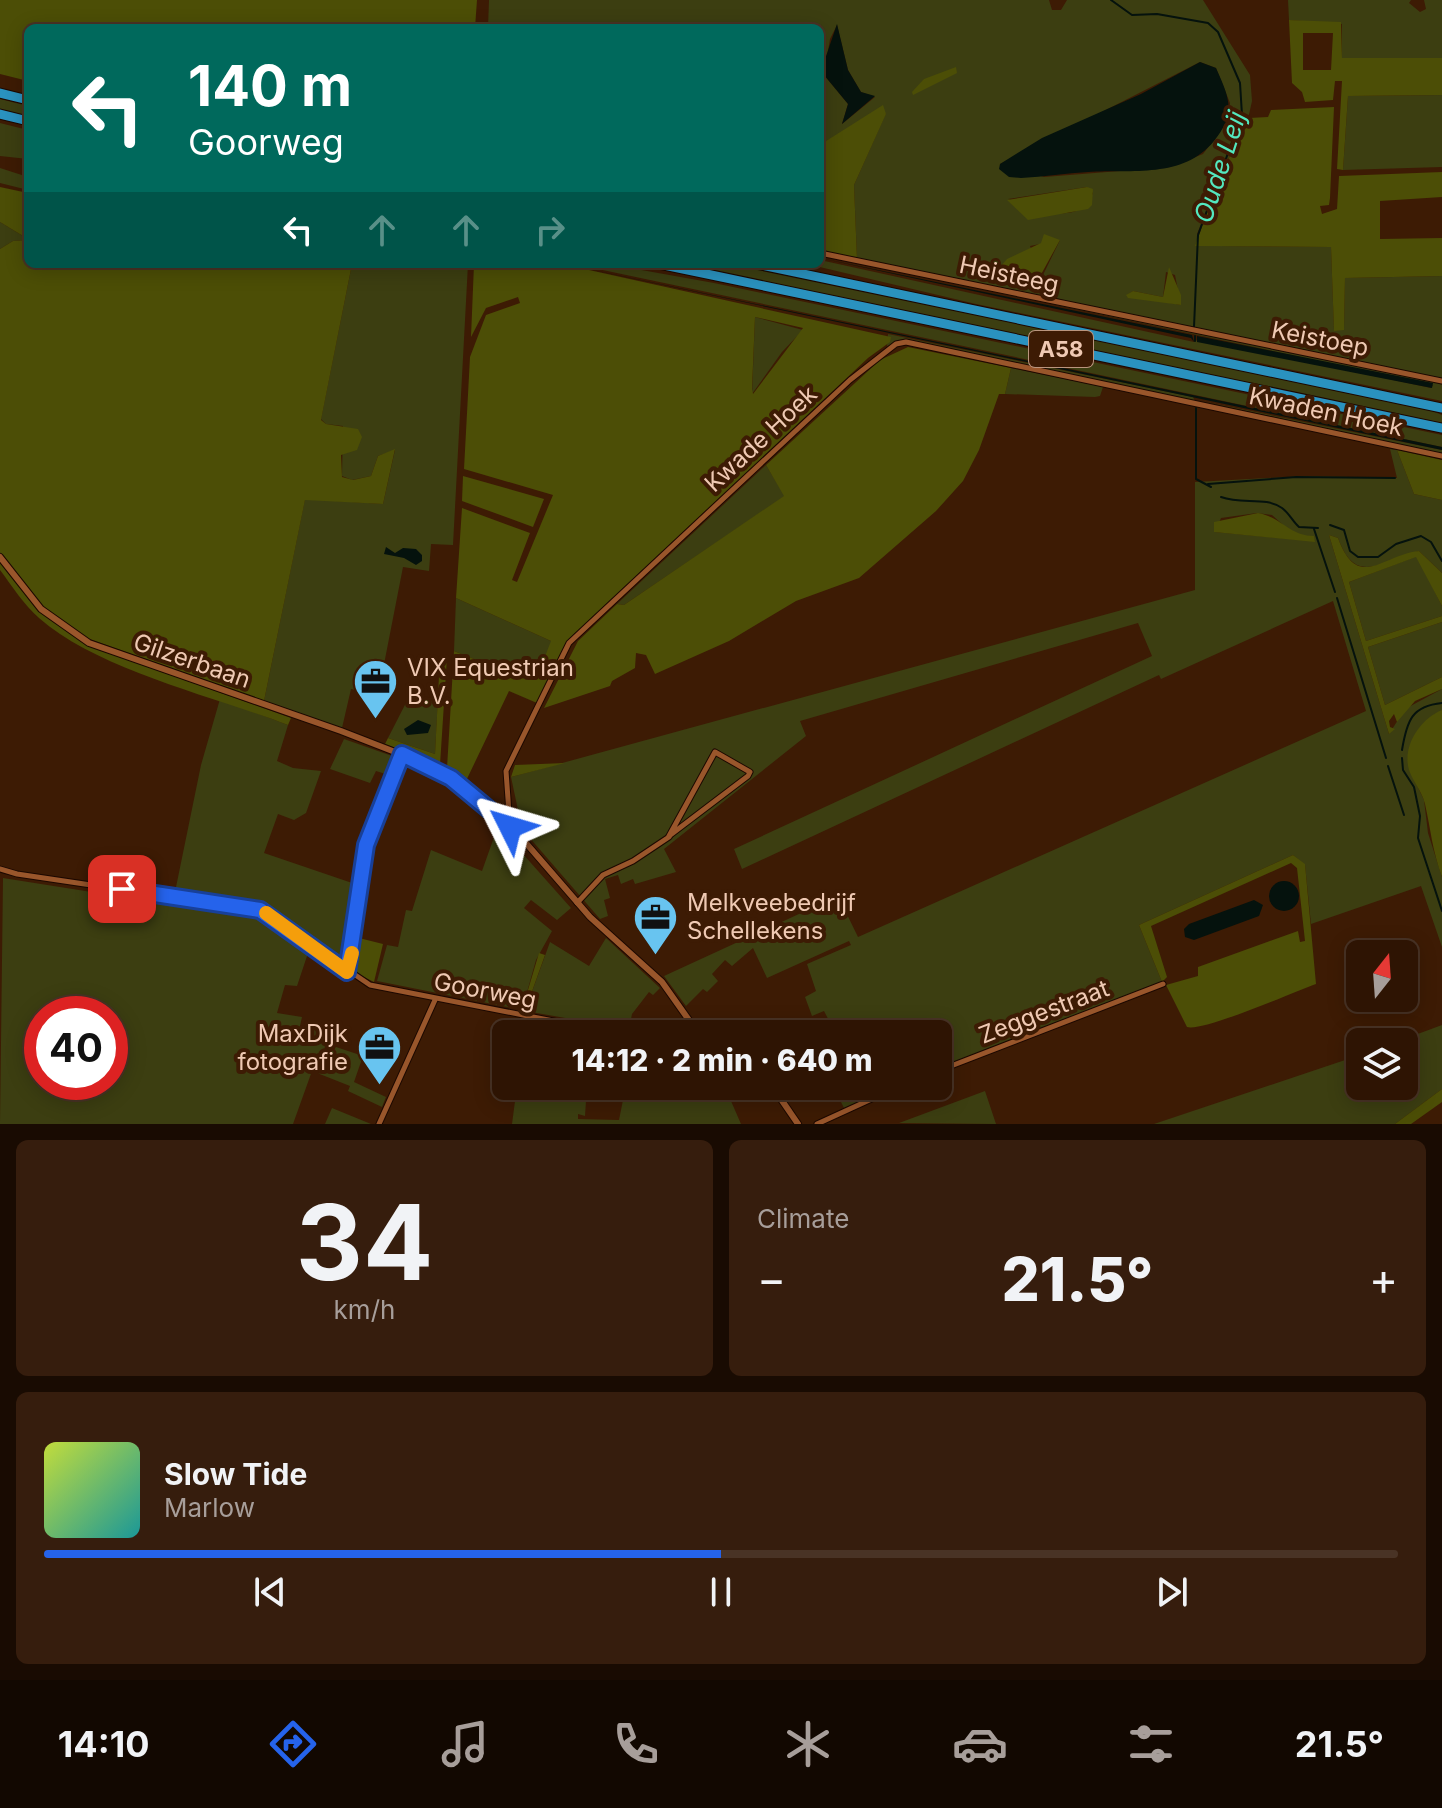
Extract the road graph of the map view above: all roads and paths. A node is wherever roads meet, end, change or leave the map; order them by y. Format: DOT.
graph roads {
  1 [pos="0,93"];
  2 [pos="24,99"];
  3 [pos="0,114"];
  4 [pos="24,120"];
  5 [pos="824,254"];
  6 [pos="678,268"];
  7 [pos="775,268"];
  8 [pos="1192,332"];
  9 [pos="1442,381"];
  10 [pos="1203,405"];
  11 [pos="1442,408"];
  12 [pos="1442,428"];
  13 [pos="1442,456"];
  14 [pos="0,557"];
  15 [pos="402,754"];
  16 [pos="510,827"];
  17 [pos="669,836"];
  18 [pos="0,869"];
  19 [pos="577,903"];
  20 [pos="347,972"];
  21 [pos="1163,984"];
  22 [pos="435,1000"];
  23 [pos="544,1020"];
  24 [pos="689,1020"];
  25 [pos="952,1066"];
  26 [pos="782,1100"];
  27 [pos="869,1100"];
  28 [pos="379,1124"];
  29 [pos="798,1124"];
  30 [pos="817,1124"];
  1 -- 2 [label="highway"];
  3 -- 4 [label="highway"];
  5 -- 8 [label="street, Heisteeg"];
  6 -- 12 [label="highway, A58"];
  7 -- 11 [label="highway, A58"];
  8 -- 9 [label="street, Keistoep"];
  10 -- 13 [label="street, Kwaden Hoek"];
  10 -- 16 [label="street, Kwade Hoek"];
  14 -- 15 [label="street, Gilzerbaan"];
  15 -- 16 [label="street, Gilzerbaan"];
  15 -- 20 [label="street"];
  16 -- 19 [label="street, Gilzerbaan"];
  17 -- 17 [label="street"];
  17 -- 19 [label="street"];
  18 -- 20 [label="street, Goorweg"];
  19 -- 24 [label="street, Gilzerbaan"];
  20 -- 22 [label="street, Goorweg"];
  21 -- 25 [label="street, Zeggestraat"];
  22 -- 23 [label="street, Goorweg"];
  22 -- 28 [label="street"];
  26 -- 29 [label="street"];
  27 -- 30 [label="street"];
}
